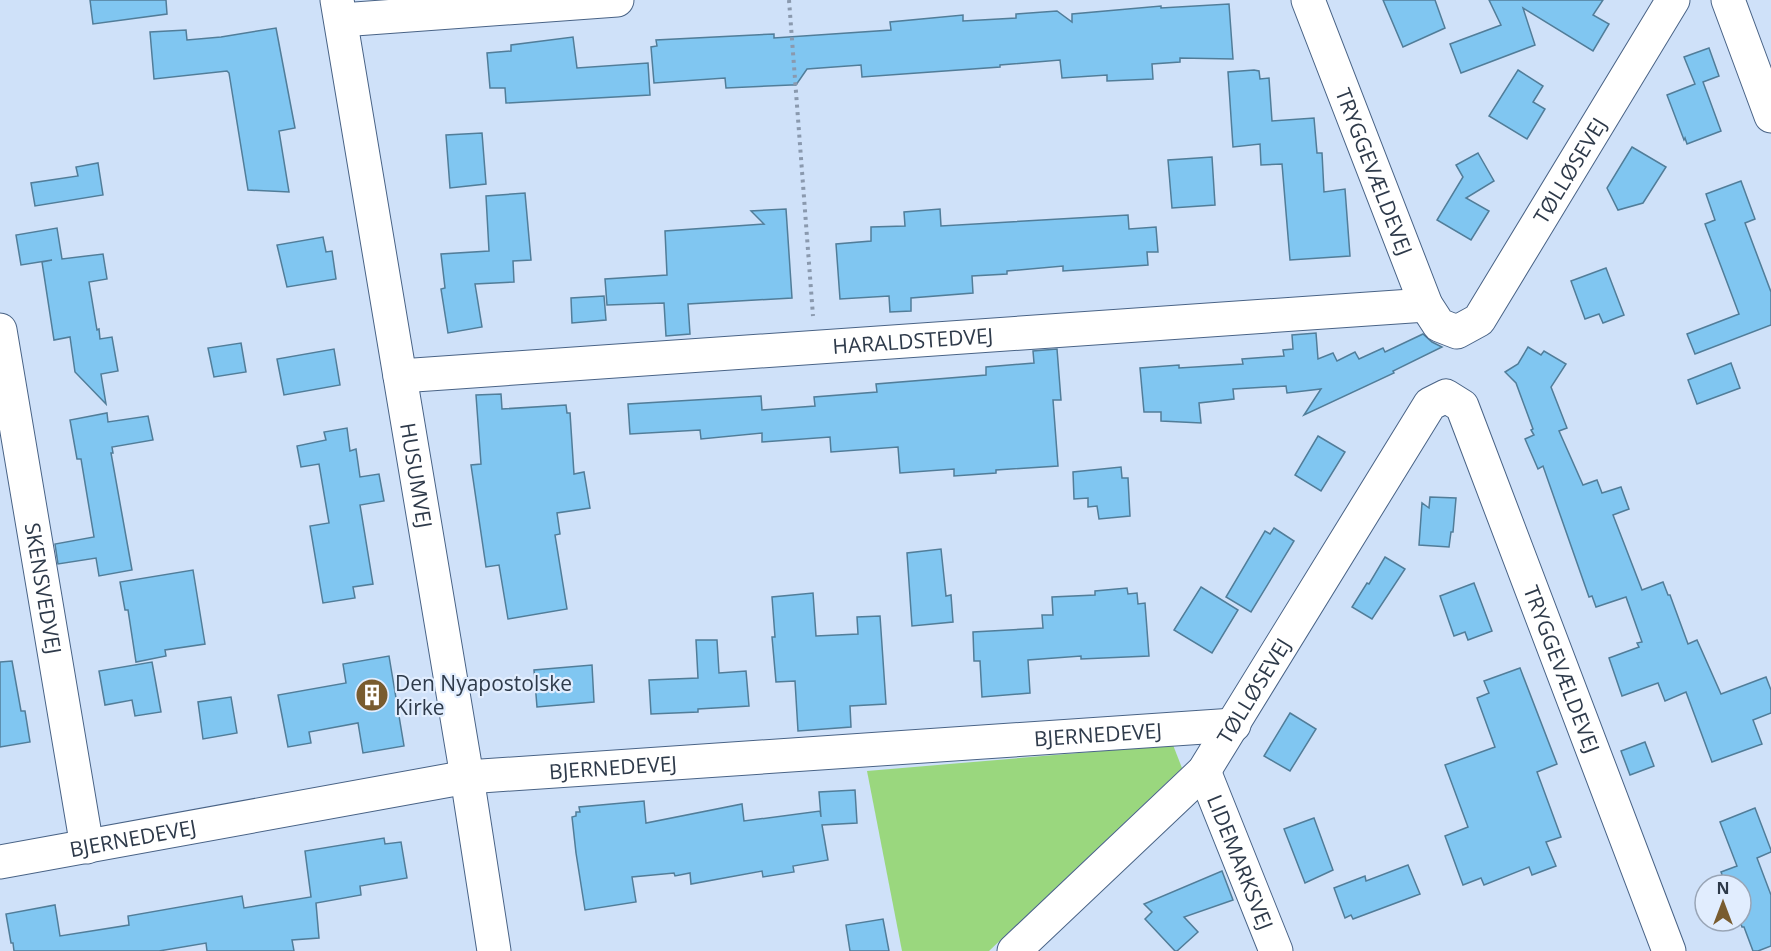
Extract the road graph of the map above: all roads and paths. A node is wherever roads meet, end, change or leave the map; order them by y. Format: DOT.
graph roads {
  1 [pos="617,0"];
  2 [pos="789,0"];
  3 [pos="1308,0"];
  4 [pos="1673,0"];
  5 [pos="1728,0"];
  6 [pos="339,10"];
  7 [pos="1771,116"];
  8 [pos="1426,305"];
  9 [pos="0,330"];
  10 [pos="1457,332"];
  11 [pos="816,347"];
  12 [pos="400,376"];
  13 [pos="1446,396"];
  14 [pos="1234,725"];
  15 [pos="1204,771"];
  16 [pos="467,777"];
  17 [pos="87,847"];
  18 [pos="0,862"];
  19 [pos="494,951"];
  20 [pos="1014,951"];
  21 [pos="1276,951"];
  22 [pos="1670,951"];
  1 -- 6 [label="street"];
  2 -- 11 [label="path"];
  3 -- 8 [label="street, TRYGGEVÆLDEVEJ"];
  4 -- 10 [label="street, TØLLØSEVEJ"];
  5 -- 7 [label="street"];
  6 -- 12 [label="street, HUSUMVEJ"];
  8 -- 10 [label="street, TRYGGEVÆLDEVEJ"];
  8 -- 11 [label="street, HARALDSTEDVEJ"];
  9 -- 17 [label="street, SKENSVEDVEJ"];
  11 -- 12 [label="street, HARALDSTEDVEJ"];
  12 -- 16 [label="street, HUSUMVEJ"];
  13 -- 14 [label="street, TØLLØSEVEJ"];
  13 -- 22 [label="street, TRYGGEVÆLDEVEJ"];
  14 -- 15 [label="street, TØLLØSEVEJ"];
  14 -- 16 [label="street, BJERNEDEVEJ"];
  15 -- 20 [label="street, TØLLØSEVEJ"];
  15 -- 21 [label="street, LIDEMARKSVEJ"];
  16 -- 17 [label="street, BJERNEDEVEJ"];
  16 -- 19 [label="street, HUSUMVEJ"];
  17 -- 18 [label="street, BJERNEDEVEJ"];
}
